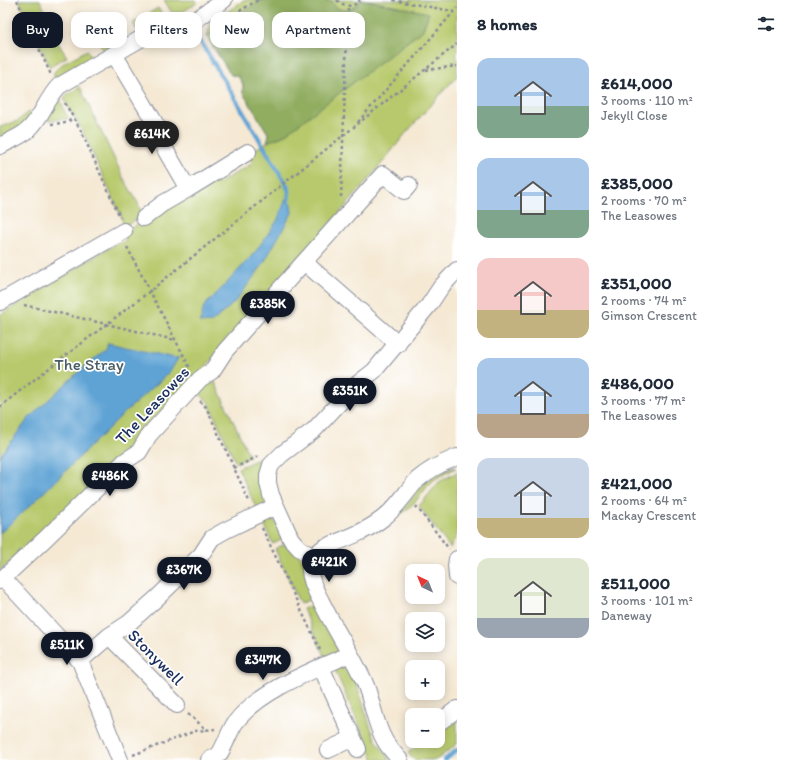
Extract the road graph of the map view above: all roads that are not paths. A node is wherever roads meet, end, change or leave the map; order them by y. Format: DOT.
graph roads {
  1 [pos="219,1"];
  2 [pos="114,54"];
  3 [pos="0,146"];
  4 [pos="248,152"];
  5 [pos="409,185"];
  6 [pos="188,189"];
  7 [pos="144,218"];
  8 [pos="124,237"];
  9 [pos="304,262"];
  10 [pos="457,270"];
  11 [pos="2,301"];
  12 [pos="398,344"];
  13 [pos="457,457"];
  14 [pos="276,506"];
  15 [pos="455,556"];
  16 [pos="314,558"];
  17 [pos="457,577"];
  18 [pos="2,580"];
  19 [pos="109,636"];
  20 [pos="350,654"];
  21 [pos="80,661"];
  22 [pos="321,667"];
  23 [pos="177,705"];
  24 [pos="457,709"];
  25 [pos="445,718"];
  26 [pos="328,750"];
  27 [pos="124,758"];
  28 [pos="209,760"];
  29 [pos="400,760"];
  1 -- 2 [label="street"];
  2 -- 3 [label="street"];
  2 -- 6 [label="street"];
  4 -- 6 [label="street"];
  5 -- 9 [label="street, The Leasowes"];
  6 -- 7 [label="street"];
  8 -- 11 [label="street"];
  9 -- 12 [label="street"];
  9 -- 18 [label="street, The Leasowes"];
  10 -- 12 [label="street"];
  12 -- 14 [label="street"];
  13 -- 16 [label="street"];
  14 -- 16 [label="street"];
  14 -- 19 [label="street, Stonywell"];
  15 -- 17 [label="street"];
  16 -- 20 [label="street"];
  18 -- 21 [label="street"];
  19 -- 21 [label="street, Stonywell"];
  19 -- 23 [label="street, Stonywell"];
  20 -- 22 [label="street"];
  20 -- 29 [label="street"];
  21 -- 27 [label="street"];
  22 -- 26 [label="street"];
  22 -- 28 [label="street"];
  24 -- 25 [label="street"];
}
